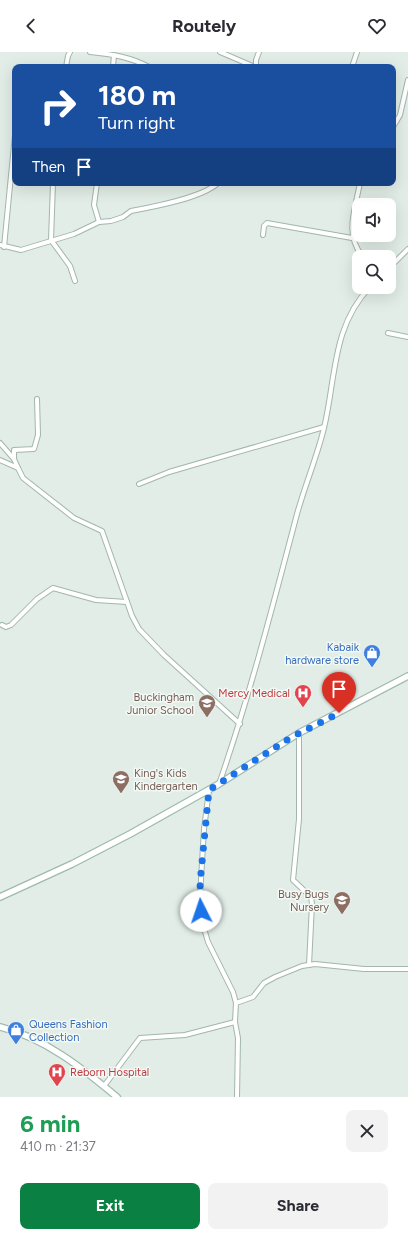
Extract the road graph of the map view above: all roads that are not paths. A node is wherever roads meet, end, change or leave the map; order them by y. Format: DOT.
graph roads {
  1 [pos="70,52"];
  2 [pos="90,52"];
  3 [pos="220,52"];
  4 [pos="259,52"];
  5 [pos="357,52"];
  6 [pos="114,55"];
  7 [pos="67,64"];
  8 [pos="113,64"];
  9 [pos="143,64"];
  10 [pos="249,64"];
  11 [pos="256,64"];
  12 [pos="353,64"];
  13 [pos="408,80"];
  14 [pos="396,122"];
  15 [pos="12,161"];
  16 [pos="53,186"];
  17 [pos="97,186"];
  18 [pos="214,186"];
  19 [pos="360,186"];
  20 [pos="358,198"];
  21 [pos="99,222"];
  22 [pos="263,235"];
  23 [pos="352,238"];
  24 [pos="51,240"];
  25 [pos="2,246"];
  26 [pos="408,249"];
  27 [pos="396,261"];
  28 [pos="75,281"];
  29 [pos="364,294"];
  30 [pos="388,334"];
  31 [pos="408,337"];
  32 [pos="37,399"];
  33 [pos="324,427"];
  34 [pos="0,443"];
  35 [pos="14,459"];
  36 [pos="0,460"];
  37 [pos="18,468"];
  38 [pos="139,484"];
  39 [pos="127,602"];
  40 [pos="2,626"];
  41 [pos="408,676"];
  42 [pos="240,724"];
  43 [pos="299,734"];
  44 [pos="219,784"];
  45 [pos="209,790"];
  46 [pos="0,897"];
  47 [pos="309,965"];
  48 [pos="408,969"];
  49 [pos="236,1003"];
  50 [pos="235,1022"];
  51 [pos="0,1027"];
  52 [pos="104,1086"];
  53 [pos="117,1097"];
  54 [pos="237,1097"];
  1 -- 7 [label="street"];
  2 -- 6 [label="street"];
  3 -- 10 [label="street"];
  4 -- 11 [label="street"];
  5 -- 12 [label="street"];
  6 -- 8 [label="street"];
  6 -- 9 [label="street"];
  13 -- 14 [label="street"];
  15 -- 25 [label="street"];
  16 -- 24 [label="street"];
  17 -- 21 [label="street"];
  18 -- 21 [label="street"];
  19 -- 20 [label="street"];
  21 -- 24 [label="street"];
  22 -- 23 [label="street"];
  24 -- 25 [label="street"];
  24 -- 28 [label="street"];
  26 -- 27 [label="street"];
  29 -- 33 [label="street"];
  30 -- 31 [label="street"];
  32 -- 35 [label="street"];
  33 -- 38 [label="street"];
  33 -- 42 [label="street"];
  34 -- 35 [label="street"];
  35 -- 37 [label="street"];
  36 -- 37 [label="street"];
  37 -- 39 [label="street"];
  39 -- 40 [label="street"];
  39 -- 42 [label="street"];
  41 -- 43 [label="street"];
  42 -- 44 [label="street"];
  43 -- 44 [label="street"];
  43 -- 47 [label="street"];
  44 -- 45 [label="street"];
  45 -- 46 [label="street"];
  45 -- 49 [label="street"];
  47 -- 48 [label="street"];
  47 -- 49 [label="street"];
  49 -- 50 [label="street"];
  50 -- 52 [label="street"];
  50 -- 54 [label="street"];
  51 -- 52 [label="street"];
  52 -- 53 [label="street"];
}
